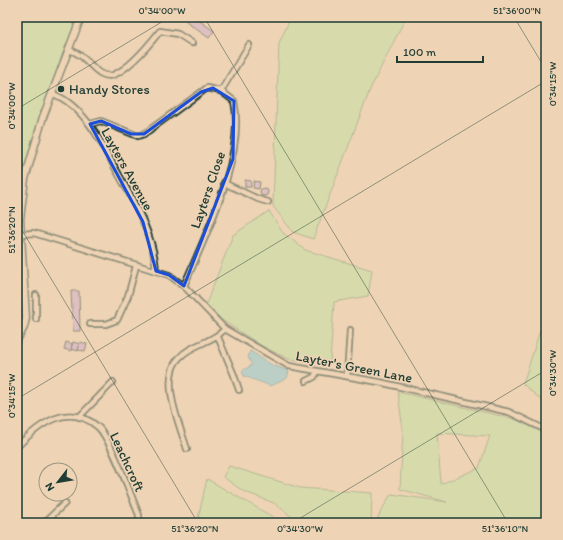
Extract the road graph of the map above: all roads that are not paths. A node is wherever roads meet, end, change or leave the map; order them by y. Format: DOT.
graph roads {
  1 [pos="81,17"];
  2 [pos="192,43"];
  3 [pos="249,45"];
  4 [pos="69,50"];
  5 [pos="221,91"];
  6 [pos="53,94"];
  7 [pos="90,124"];
  8 [pos="224,183"];
  9 [pos="19,202"];
  10 [pos="268,202"];
  11 [pos="22,234"];
  12 [pos="136,266"];
  13 [pos="156,271"];
  14 [pos="17,282"];
  15 [pos="24,282"];
  16 [pos="184,286"];
  17 [pos="36,295"];
  18 [pos="35,304"];
  19 [pos="26,306"];
  20 [pos="36,319"];
  21 [pos="90,324"];
  22 [pos="225,329"];
  23 [pos="350,330"];
  24 [pos="218,337"];
  25 [pos="17,340"];
  26 [pos="317,372"];
  27 [pos="347,376"];
  28 [pos="306,381"];
  29 [pos="113,382"];
  30 [pos="239,390"];
  31 [pos="79,417"];
  32 [pos="546,430"];
  33 [pos="18,443"];
  34 [pos="187,449"];
  35 [pos="65,502"];
  36 [pos="44,523"];
  37 [pos="139,523"];
  1 -- 4 [label="street"];
  2 -- 4 [label="street"];
  3 -- 5 [label="street"];
  4 -- 6 [label="street"];
  5 -- 7 [label="street"];
  5 -- 8 [label="street, Layters Close"];
  6 -- 7 [label="street, Layters Avenue"];
  6 -- 9 [label="street"];
  7 -- 13 [label="street, Layters Avenue"];
  8 -- 10 [label="street"];
  8 -- 16 [label="street, Layters Close"];
  9 -- 11 [label="street"];
  11 -- 12 [label="street, Layter's Green Lane"];
  11 -- 15 [label="street"];
  12 -- 13 [label="street, Layter's Green Lane"];
  12 -- 21 [label="street"];
  13 -- 16 [label="street, Layter's Green Lane"];
  14 -- 15 [label="street"];
  15 -- 19 [label="street"];
  16 -- 22 [label="street, Layter's Green Lane"];
  17 -- 18 [label="street"];
  18 -- 19 [label="street"];
  18 -- 20 [label="street"];
  19 -- 25 [label="street"];
  22 -- 24 [label="street"];
  22 -- 26 [label="street, Layter's Green Lane"];
  23 -- 27 [label="street"];
  24 -- 30 [label="street"];
  24 -- 34 [label="street"];
  26 -- 27 [label="street, Layter's Green Lane"];
  26 -- 28 [label="street"];
  27 -- 32 [label="street, Layter's Green Lane"];
  29 -- 31 [label="street"];
  31 -- 33 [label="street, Leachcroft"];
  31 -- 37 [label="street, Leachcroft"];
  35 -- 36 [label="street"];
}
